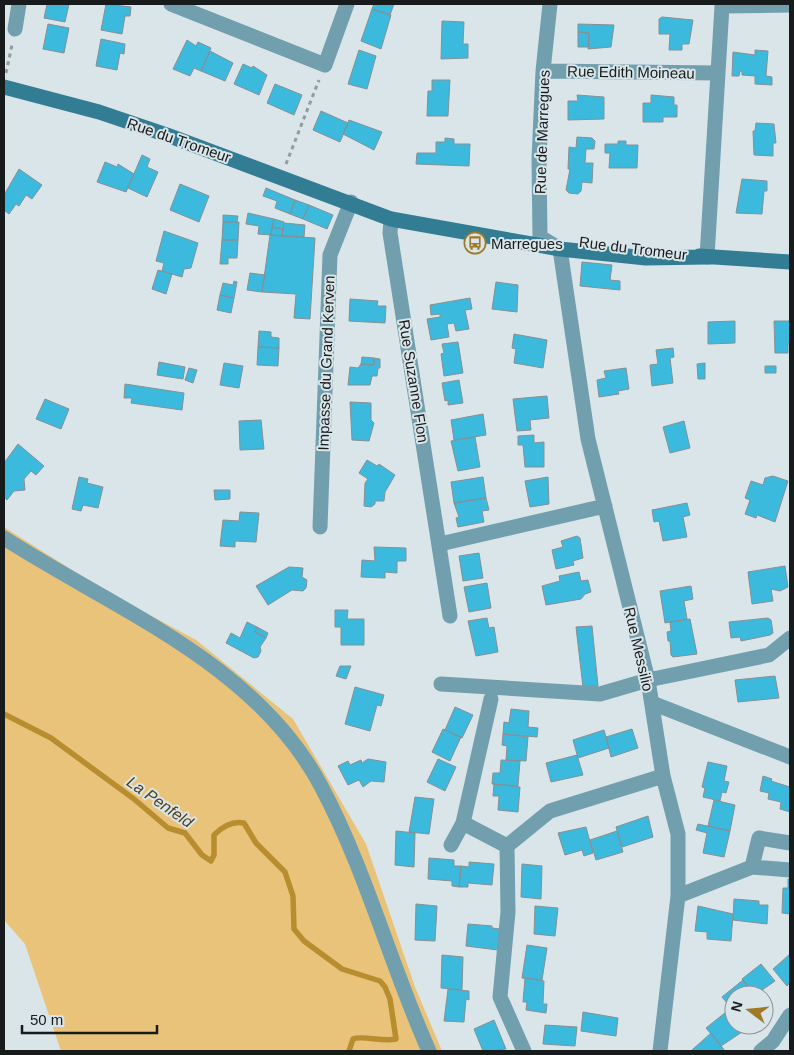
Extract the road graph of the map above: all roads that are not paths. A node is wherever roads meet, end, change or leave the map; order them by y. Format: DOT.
graph roads {
  1 [pos="19,4"];
  2 [pos="171,4"];
  3 [pos="347,4"];
  4 [pos="550,4"];
  5 [pos="790,5"];
  6 [pos="15,29"];
  7 [pos="543,71"];
  8 [pos="718,74"];
  9 [pos="5,80"];
  10 [pos="351,202"];
  11 [pos="391,219"];
  12 [pos="540,237"];
  13 [pos="560,249"];
  14 [pos="708,257"];
  15 [pos="790,262"];
  16 [pos="605,506"];
  17 [pos="320,527"];
  18 [pos="4,538"];
  19 [pos="440,544"];
  20 [pos="450,616"];
  21 [pos="790,638"];
  22 [pos="648,680"];
  23 [pos="441,684"];
  24 [pos="491,699"];
  25 [pos="652,703"];
  26 [pos="790,757"];
  27 [pos="663,776"];
  28 [pos="463,822"];
  29 [pos="790,843"];
  30 [pos="451,845"];
  31 [pos="506,846"];
  32 [pos="752,867"];
  33 [pos="790,870"];
  34 [pos="678,896"];
  35 [pos="790,1015"];
  36 [pos="429,1051"];
  37 [pos="524,1051"];
  38 [pos="660,1051"];
  39 [pos="761,1051"];
  1 -- 6 [label="street"];
  2 -- 3 [label="street"];
  4 -- 7 [label="street, Rue de Marregues"];
  5 -- 8 [label="street"];
  7 -- 8 [label="street, Rue Edith Moineau"];
  7 -- 12 [label="street, Rue de Marregues"];
  8 -- 14 [label="street"];
  9 -- 10 [label="main road, Rue du Tromeur"];
  10 -- 11 [label="main road, Rue du Tromeur"];
  10 -- 12 [label="main road, Rue du Tromeur"];
  10 -- 17 [label="street, Impasse du Grand Kerven"];
  11 -- 13 [label="main road, Rue du Tromeur"];
  11 -- 19 [label="street, Rue Suzanne Flon"];
  12 -- 13 [label="street"];
  12 -- 14 [label="main road, Rue du Tromeur"];
  13 -- 14 [label="main road, Rue du Tromeur"];
  13 -- 16 [label="street, Rue Messilio"];
  14 -- 15 [label="main road, Rue du Tromeur"];
  16 -- 19 [label="street"];
  16 -- 22 [label="street, Rue Messilio"];
  18 -- 36 [label="street"];
  19 -- 20 [label="street, Rue Suzanne Flon"];
  21 -- 22 [label="street"];
  22 -- 23 [label="street"];
  22 -- 25 [label="street, Rue Messilio"];
  24 -- 28 [label="street"];
  25 -- 26 [label="street"];
  25 -- 27 [label="street, Rue Messilio"];
  27 -- 31 [label="street"];
  27 -- 34 [label="street, Rue Messilio"];
  28 -- 30 [label="street"];
  28 -- 31 [label="street"];
  29 -- 32 [label="street"];
  31 -- 37 [label="street"];
  32 -- 33 [label="street"];
  32 -- 34 [label="street"];
  34 -- 38 [label="street, Rue Messilio"];
  35 -- 39 [label="street"];
}
